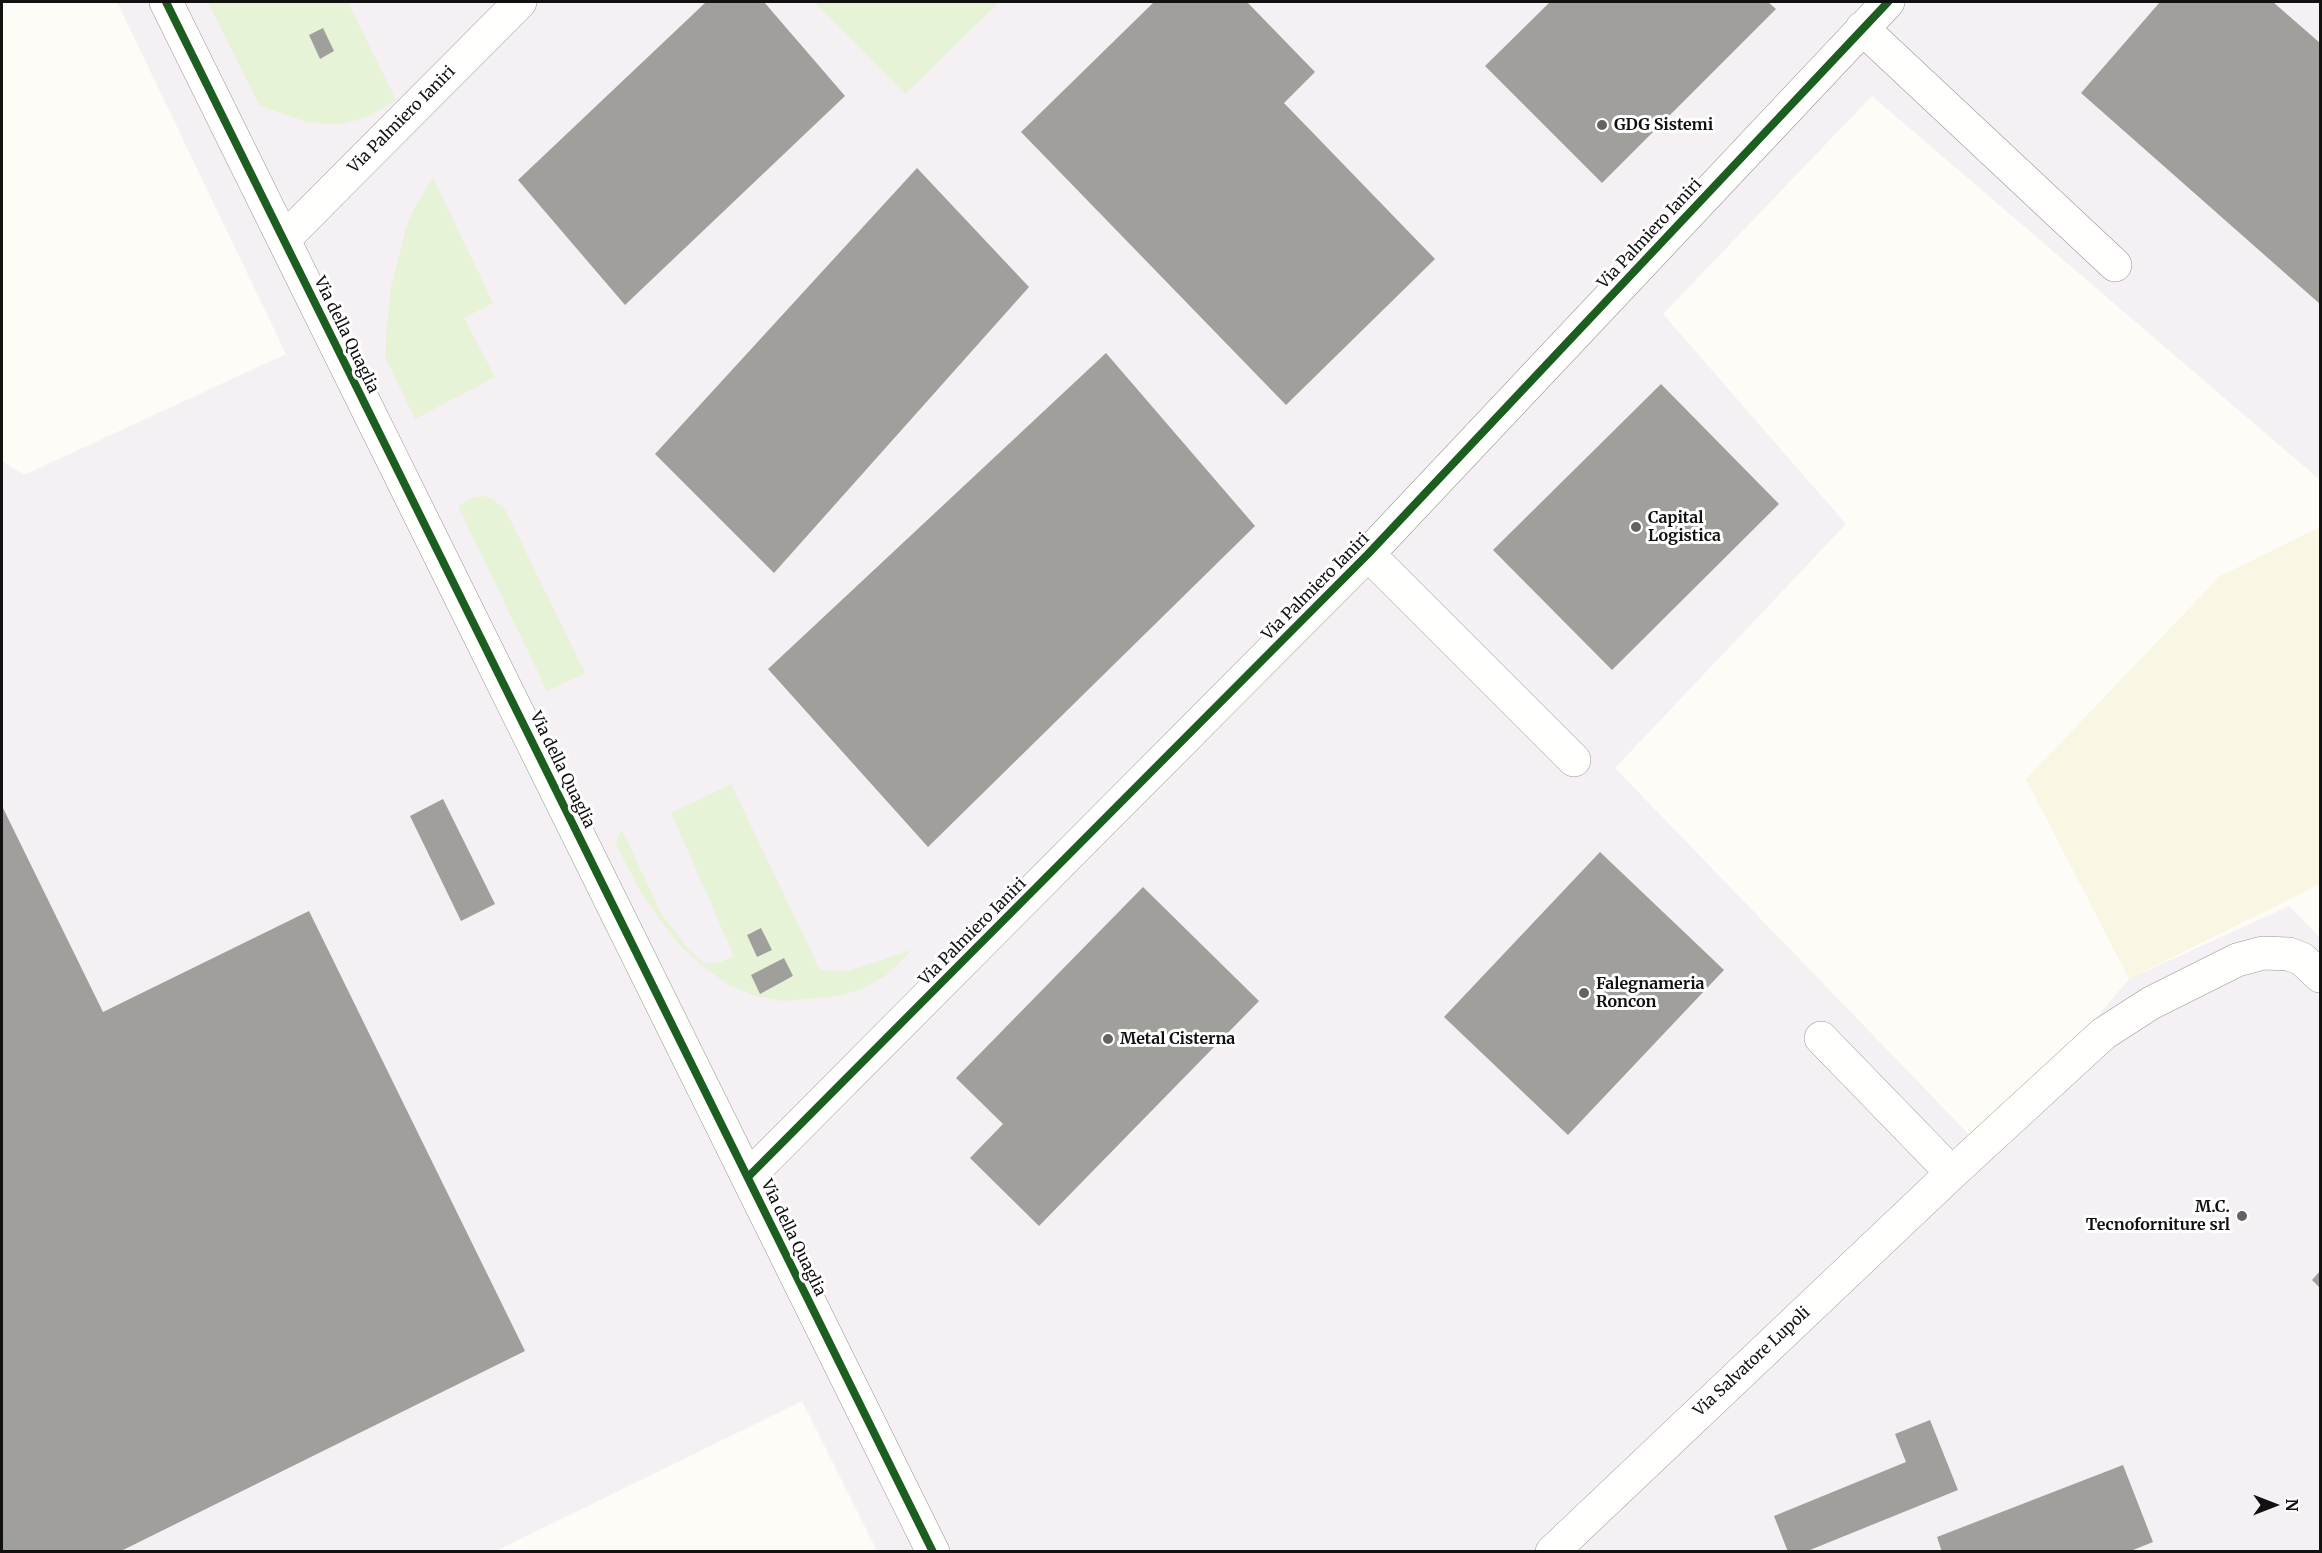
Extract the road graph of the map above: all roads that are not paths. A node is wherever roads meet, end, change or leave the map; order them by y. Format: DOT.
graph roads {
  1 [pos="166,2"];
  2 [pos="520,2"];
  3 [pos="1888,2"];
  4 [pos="1862,28"];
  5 [pos="284,239"];
  6 [pos="2115,265"];
  7 [pos="1368,554"];
  8 [pos="1574,760"];
  9 [pos="2320,976"];
  10 [pos="1821,1038"];
  11 [pos="1952,1173"];
  12 [pos="748,1177"];
  13 [pos="933,1551"];
  14 [pos="1552,1551"];
  1 -- 5 [label="street, Via della Quaglia"];
  2 -- 5 [label="street, Via Palmiero Ianiri"];
  3 -- 4 [label="street, Via Palmiero Ianiri"];
  4 -- 6 [label="street"];
  4 -- 7 [label="street, Via Palmiero Ianiri"];
  5 -- 12 [label="street, Via della Quaglia"];
  7 -- 8 [label="street"];
  7 -- 12 [label="street, Via Palmiero Ianiri"];
  9 -- 11 [label="street, Via Salvatore Lupoli"];
  10 -- 11 [label="street"];
  11 -- 14 [label="street, Via Salvatore Lupoli"];
  12 -- 13 [label="street, Via della Quaglia"];
}
